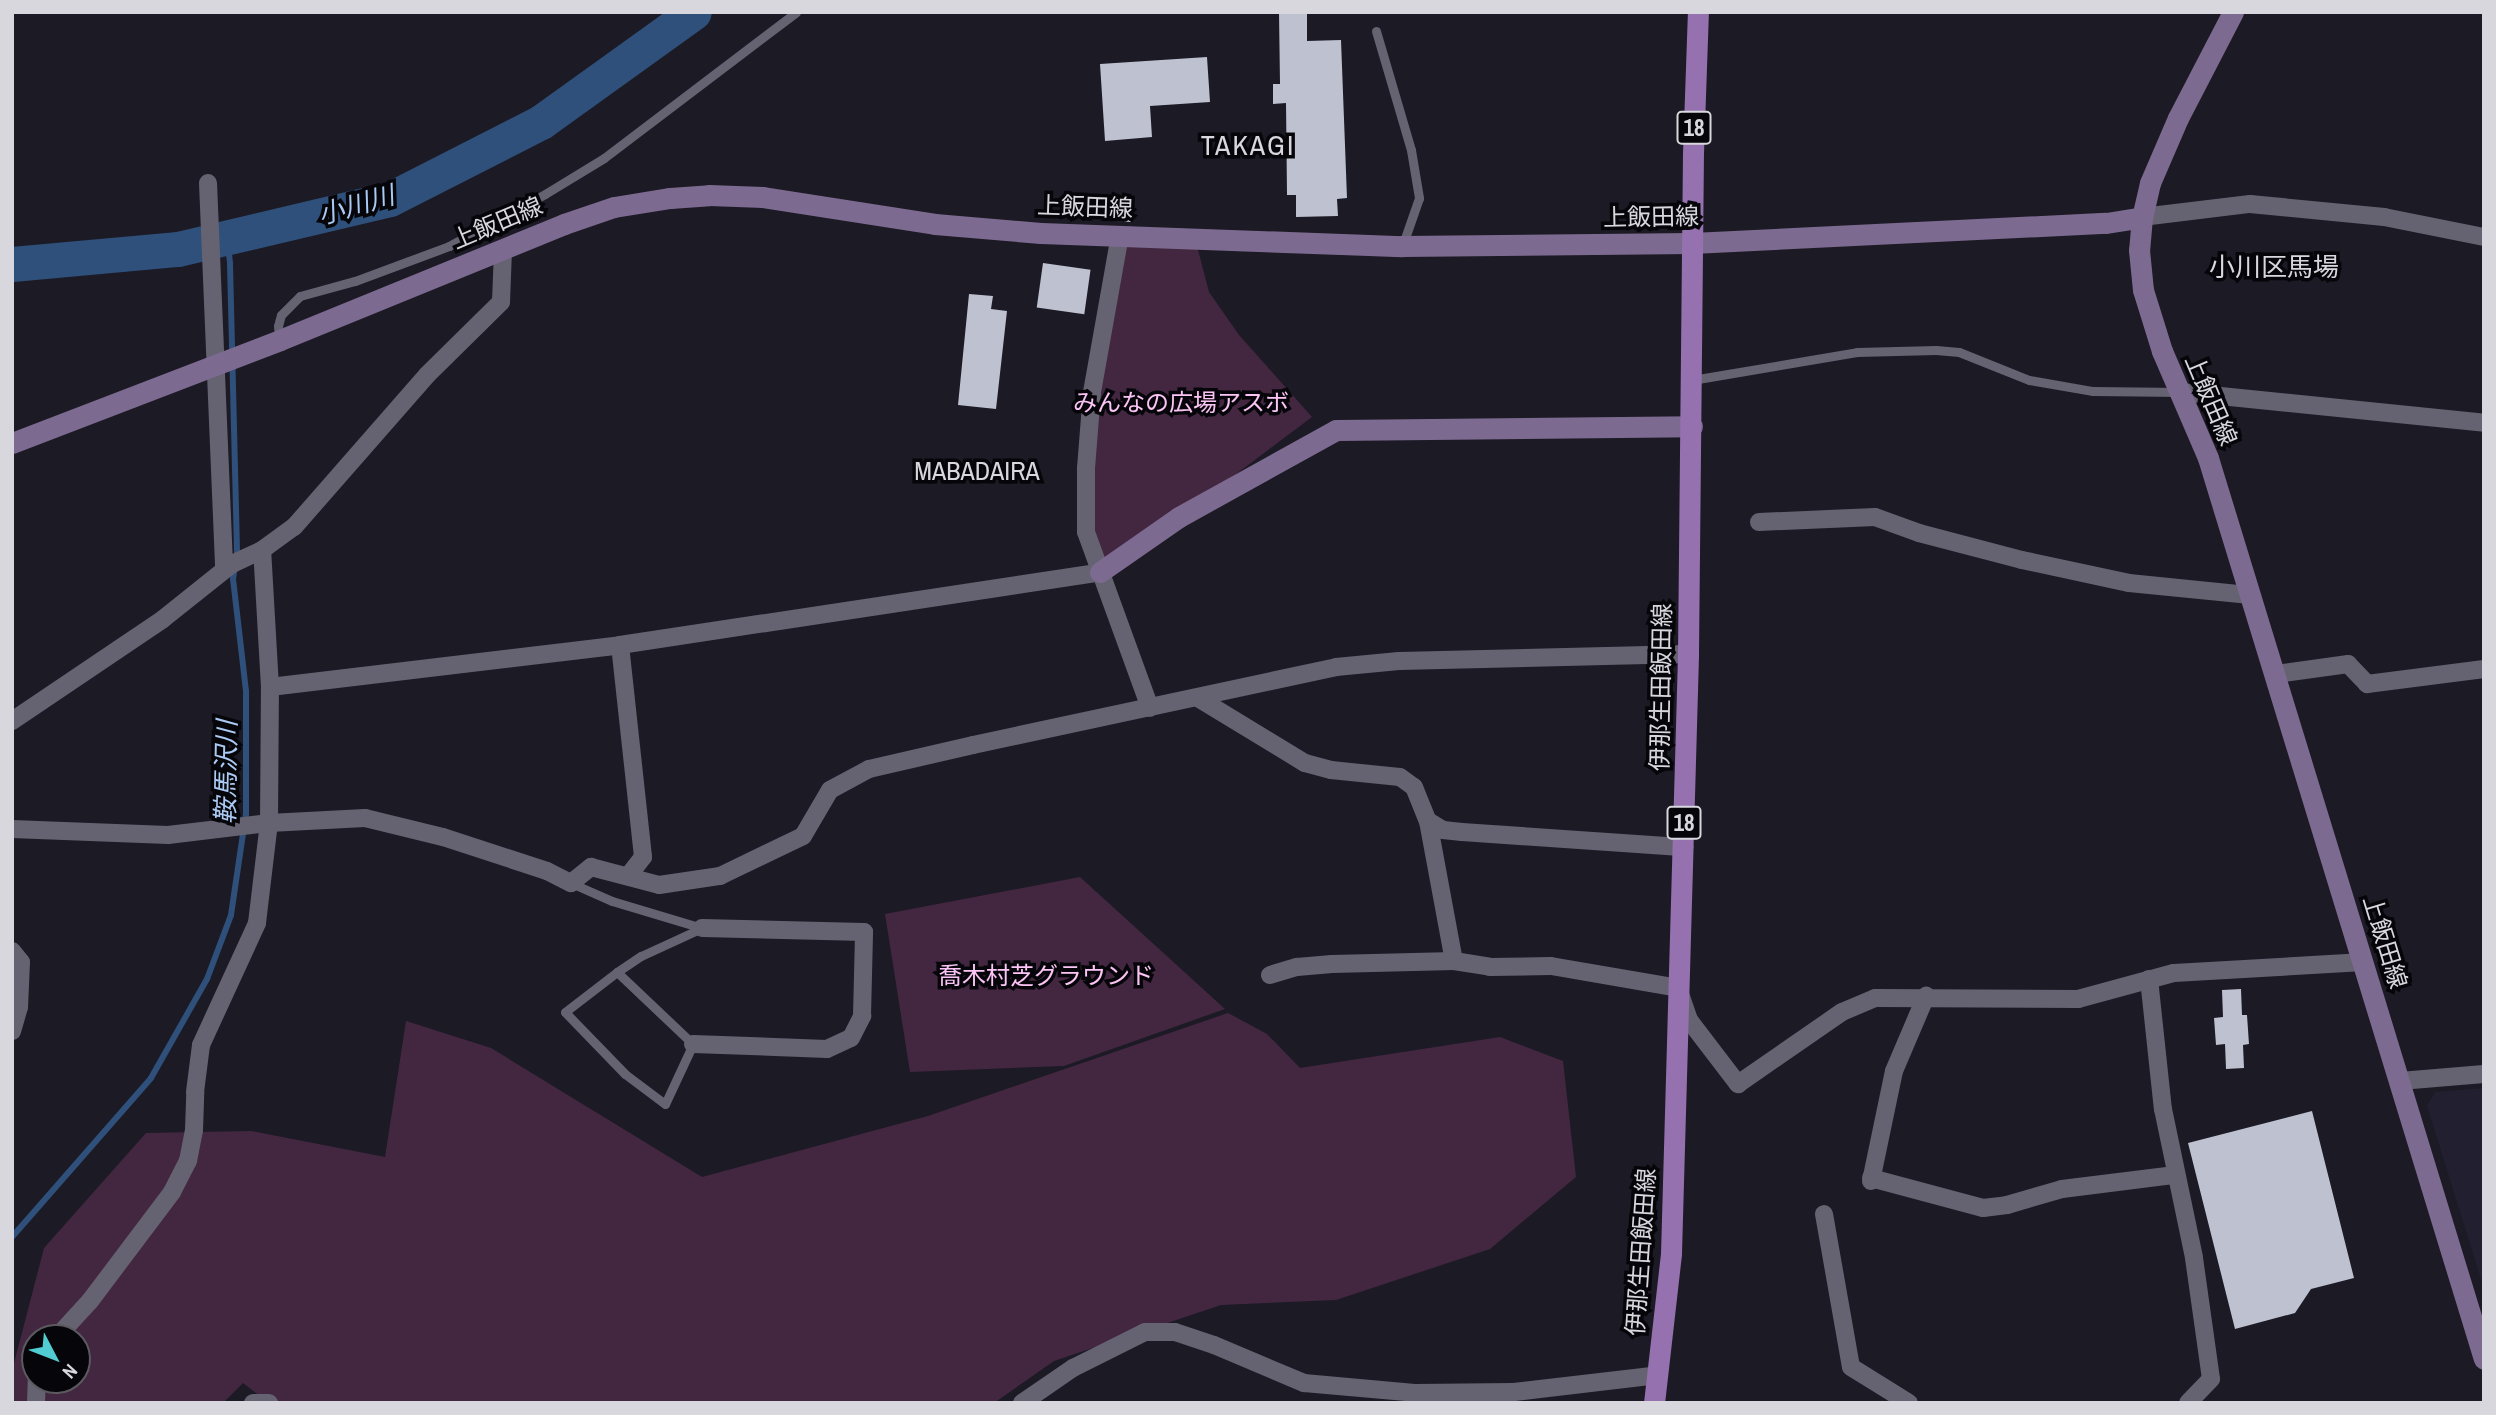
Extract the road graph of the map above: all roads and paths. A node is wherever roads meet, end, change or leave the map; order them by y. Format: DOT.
graph roads {
  1 [pos="796,12"];
  2 [pos="1698,12"];
  3 [pos="2233,12"];
  4 [pos="1376,31"];
  5 [pos="209,189"];
  6 [pos="2142,217"];
  7 [pos="1120,234"];
  8 [pos="2484,237"];
  9 [pos="1692,243"];
  10 [pos="1402,246"];
  11 [pos="503,250"];
  12 [pos="271,344"];
  13 [pos="217,363"];
  14 [pos="1692,380"];
  15 [pos="2182,392"];
  16 [pos="2484,423"];
  17 [pos="1692,426"];
  18 [pos="12,443"];
  19 [pos="1759,523"];
  20 [pos="262,550"];
  21 [pos="224,570"];
  22 [pos="1100,572"];
  23 [pos="2250,595"];
  24 [pos="620,645"];
  25 [pos="1688,654"];
  26 [pos="2484,669"];
  27 [pos="2276,674"];
  28 [pos="270,687"];
  29 [pos="1198,698"];
  30 [pos="1150,708"];
  31 [pos="12,721"];
  32 [pos="1428,821"];
  33 [pos="265,823"];
  34 [pos="12,829"];
  35 [pos="1684,848"];
  36 [pos="629,875"];
  37 [pos="571,883"];
  38 [pos="702,928"];
  39 [pos="12,951"];
  40 [pos="1454,961"];
  41 [pos="2364,962"];
  42 [pos="617,972"];
  43 [pos="1270,975"];
  44 [pos="2149,979"];
  45 [pos="1678,988"];
  46 [pos="1926,996"];
  47 [pos="13,1026"];
  48 [pos="693,1044"];
  49 [pos="2484,1074"];
  50 [pos="2400,1081"];
  51 [pos="2175,1175"];
  52 [pos="1824,1214"];
  53 [pos="69,1324"];
  54 [pos="2484,1359"];
  55 [pos="1658,1375"];
  56 [pos="253,1403"];
  57 [pos="269,1403"];
  58 [pos="1021,1403"];
  59 [pos="1654,1403"];
  60 [pos="1909,1403"];
  61 [pos="2188,1403"];
  1 -- 12 [label="lane"];
  2 -- 9 [label="main road, 伊那生田飯田線 / 18"];
  3 -- 6 [label="main road"];
  4 -- 10 [label="lane"];
  5 -- 13 [label="street"];
  6 -- 8 [label="street"];
  6 -- 9 [label="main road, 上飯田線"];
  6 -- 15 [label="main road, 上飯田線"];
  7 -- 10 [label="main road, 上飯田線"];
  7 -- 11 [label="main road, 上飯田線"];
  7 -- 22 [label="street"];
  9 -- 10 [label="main road, 上飯田線"];
  9 -- 14 [label="main road, 伊那生田飯田線 / 18"];
  11 -- 12 [label="main road, 上飯田線"];
  11 -- 20 [label="street"];
  12 -- 13 [label="main road, 上飯田線"];
  13 -- 18 [label="main road, 上飯田線"];
  13 -- 21 [label="street"];
  14 -- 15 [label="lane"];
  14 -- 17 [label="main road, 伊那生田飯田線 / 18"];
  15 -- 16 [label="street"];
  15 -- 23 [label="main road, 上飯田線"];
  17 -- 22 [label="main road"];
  17 -- 25 [label="main road, 伊那生田飯田線 / 18"];
  19 -- 23 [label="street"];
  20 -- 21 [label="street"];
  20 -- 28 [label="street"];
  21 -- 31 [label="street"];
  22 -- 24 [label="street"];
  22 -- 30 [label="street"];
  23 -- 27 [label="main road, 上飯田線"];
  24 -- 28 [label="street"];
  24 -- 36 [label="street"];
  25 -- 29 [label="street"];
  25 -- 35 [label="main road, 伊那生田飯田線 / 18"];
  26 -- 27 [label="street"];
  27 -- 41 [label="main road, 上飯田線"];
  28 -- 33 [label="street"];
  29 -- 30 [label="street"];
  29 -- 32 [label="street"];
  30 -- 36 [label="street"];
  32 -- 35 [label="street"];
  32 -- 40 [label="street"];
  33 -- 34 [label="street"];
  33 -- 37 [label="street"];
  33 -- 53 [label="street"];
  35 -- 45 [label="main road, 伊那生田飯田線 / 18"];
  36 -- 37 [label="street"];
  37 -- 38 [label="lane"];
  38 -- 42 [label="lane"];
  38 -- 48 [label="street"];
  39 -- 47 [label="street"];
  40 -- 43 [label="street"];
  40 -- 45 [label="street"];
  41 -- 44 [label="street"];
  41 -- 50 [label="main road, 上飯田線"];
  42 -- 48 [label="lane"];
  42 -- 48 [label="lane"];
  44 -- 46 [label="street"];
  44 -- 51 [label="street"];
  45 -- 46 [label="street"];
  45 -- 55 [label="main road, 伊那生田飯田線 / 18"];
  46 -- 51 [label="street"];
  49 -- 50 [label="street"];
  50 -- 54 [label="main road, 上飯田線"];
  51 -- 61 [label="street"];
  52 -- 60 [label="street"];
  55 -- 58 [label="street"];
  55 -- 59 [label="main road, 伊那生田飯田線 / 18"];
  56 -- 57 [label="street"];
}
